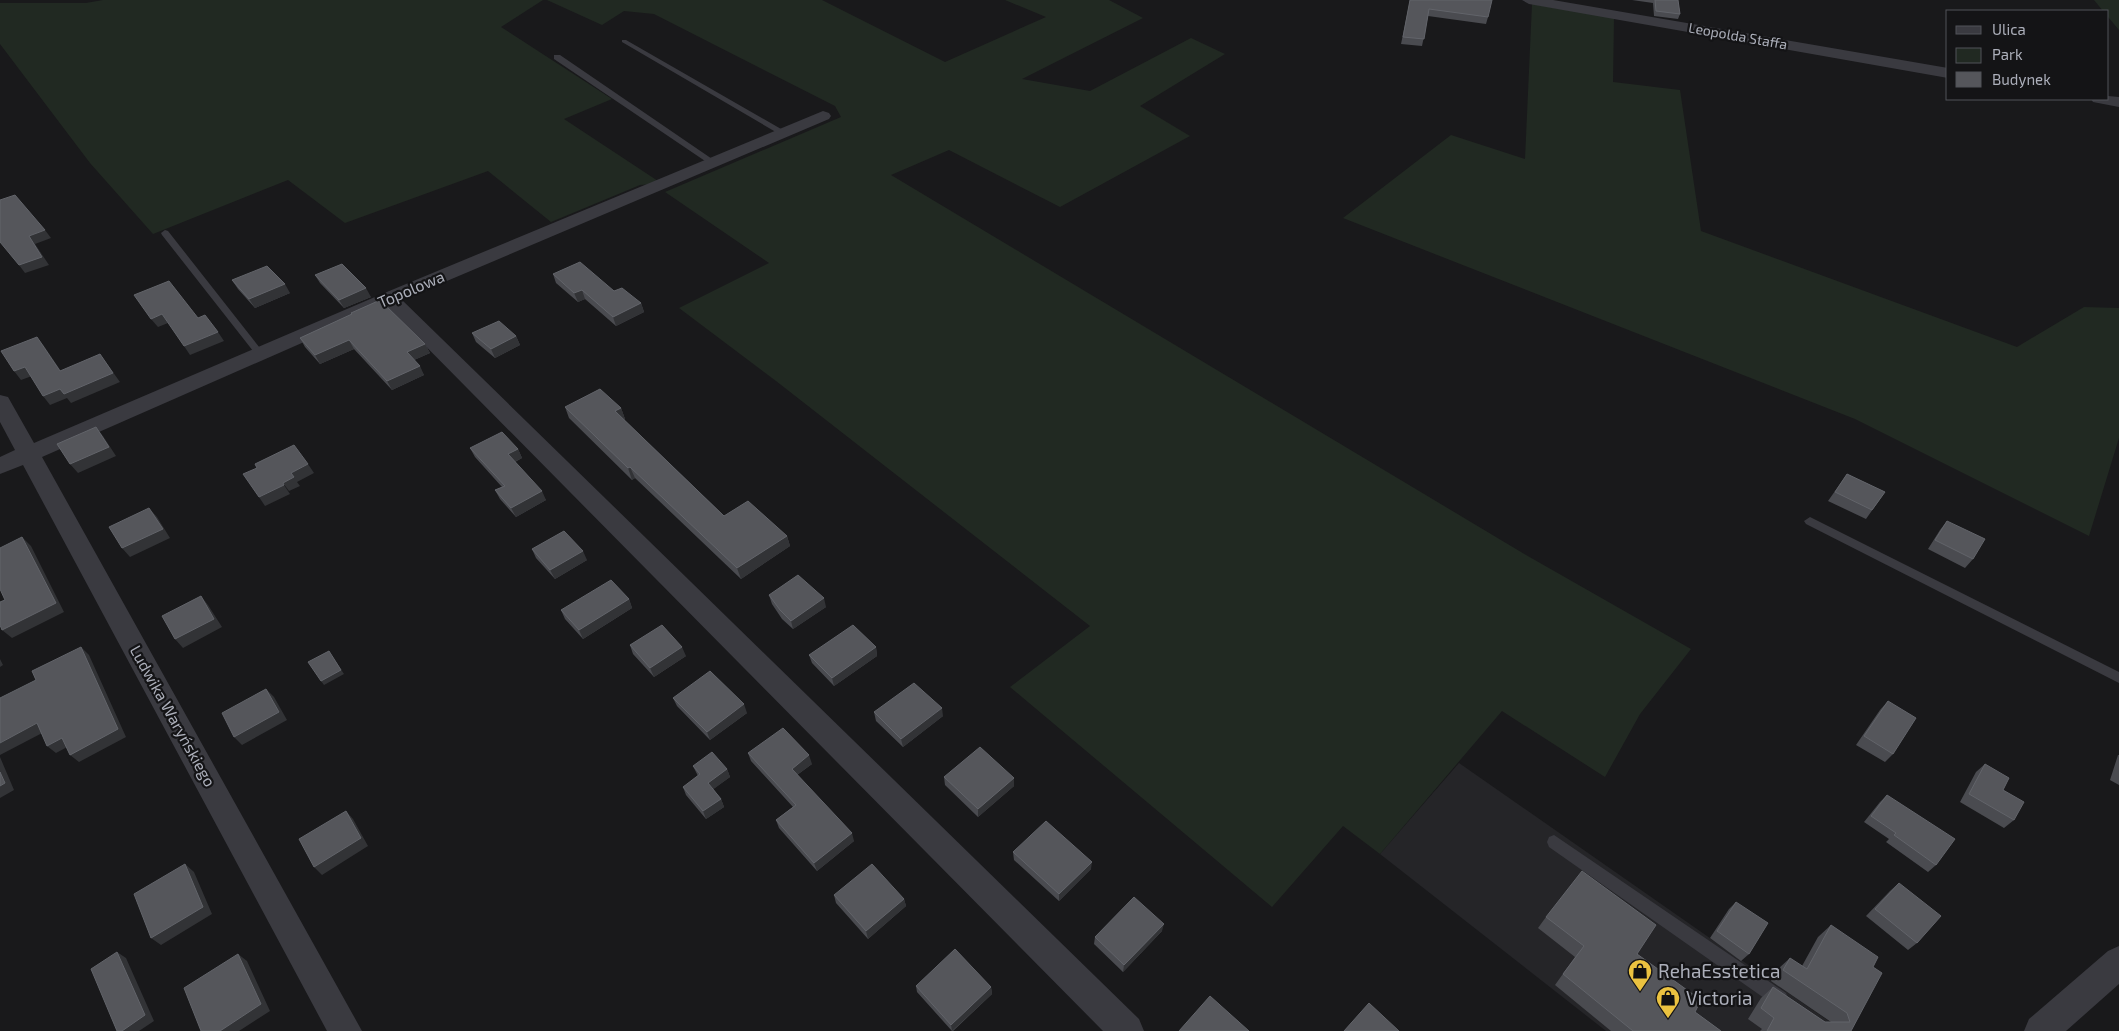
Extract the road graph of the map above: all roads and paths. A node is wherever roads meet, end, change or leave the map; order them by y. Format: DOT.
graph roads {
  1 [pos="1529,0"];
  2 [pos="624,41"];
  3 [pos="557,57"];
  4 [pos="1946,72"];
  5 [pos="2106,100"];
  6 [pos="2119,102"];
  7 [pos="823,116"];
  8 [pos="784,133"];
  9 [pos="714,163"];
  10 [pos="165,233"];
  11 [pos="389,298"];
  12 [pos="260,354"];
  13 [pos="0,402"];
  14 [pos="28,453"];
  15 [pos="0,466"];
  16 [pos="1810,521"];
  17 [pos="2119,678"];
  18 [pos="1554,842"];
  19 [pos="2119,962"];
  20 [pos="1794,1009"];
  21 [pos="345,1031"];
  22 [pos="1127,1031"];
  23 [pos="2041,1031"];
  1 -- 4 [label="street, Leopolda Staffa"];
  2 -- 8 [label="lane"];
  3 -- 9 [label="lane"];
  5 -- 6 [label="street"];
  7 -- 8 [label="street, Topolowa"];
  8 -- 9 [label="street, Topolowa"];
  9 -- 11 [label="street, Topolowa"];
  10 -- 12 [label="lane"];
  11 -- 12 [label="street, Topolowa"];
  11 -- 22 [label="street"];
  12 -- 14 [label="street, Topolowa"];
  13 -- 14 [label="street, Ludwika Waryńskiego"];
  14 -- 15 [label="street, Topolowa"];
  14 -- 21 [label="street, Ludwika Waryńskiego"];
  16 -- 17 [label="lane"];
  18 -- 20 [label="lane"];
  19 -- 23 [label="street"];
}
